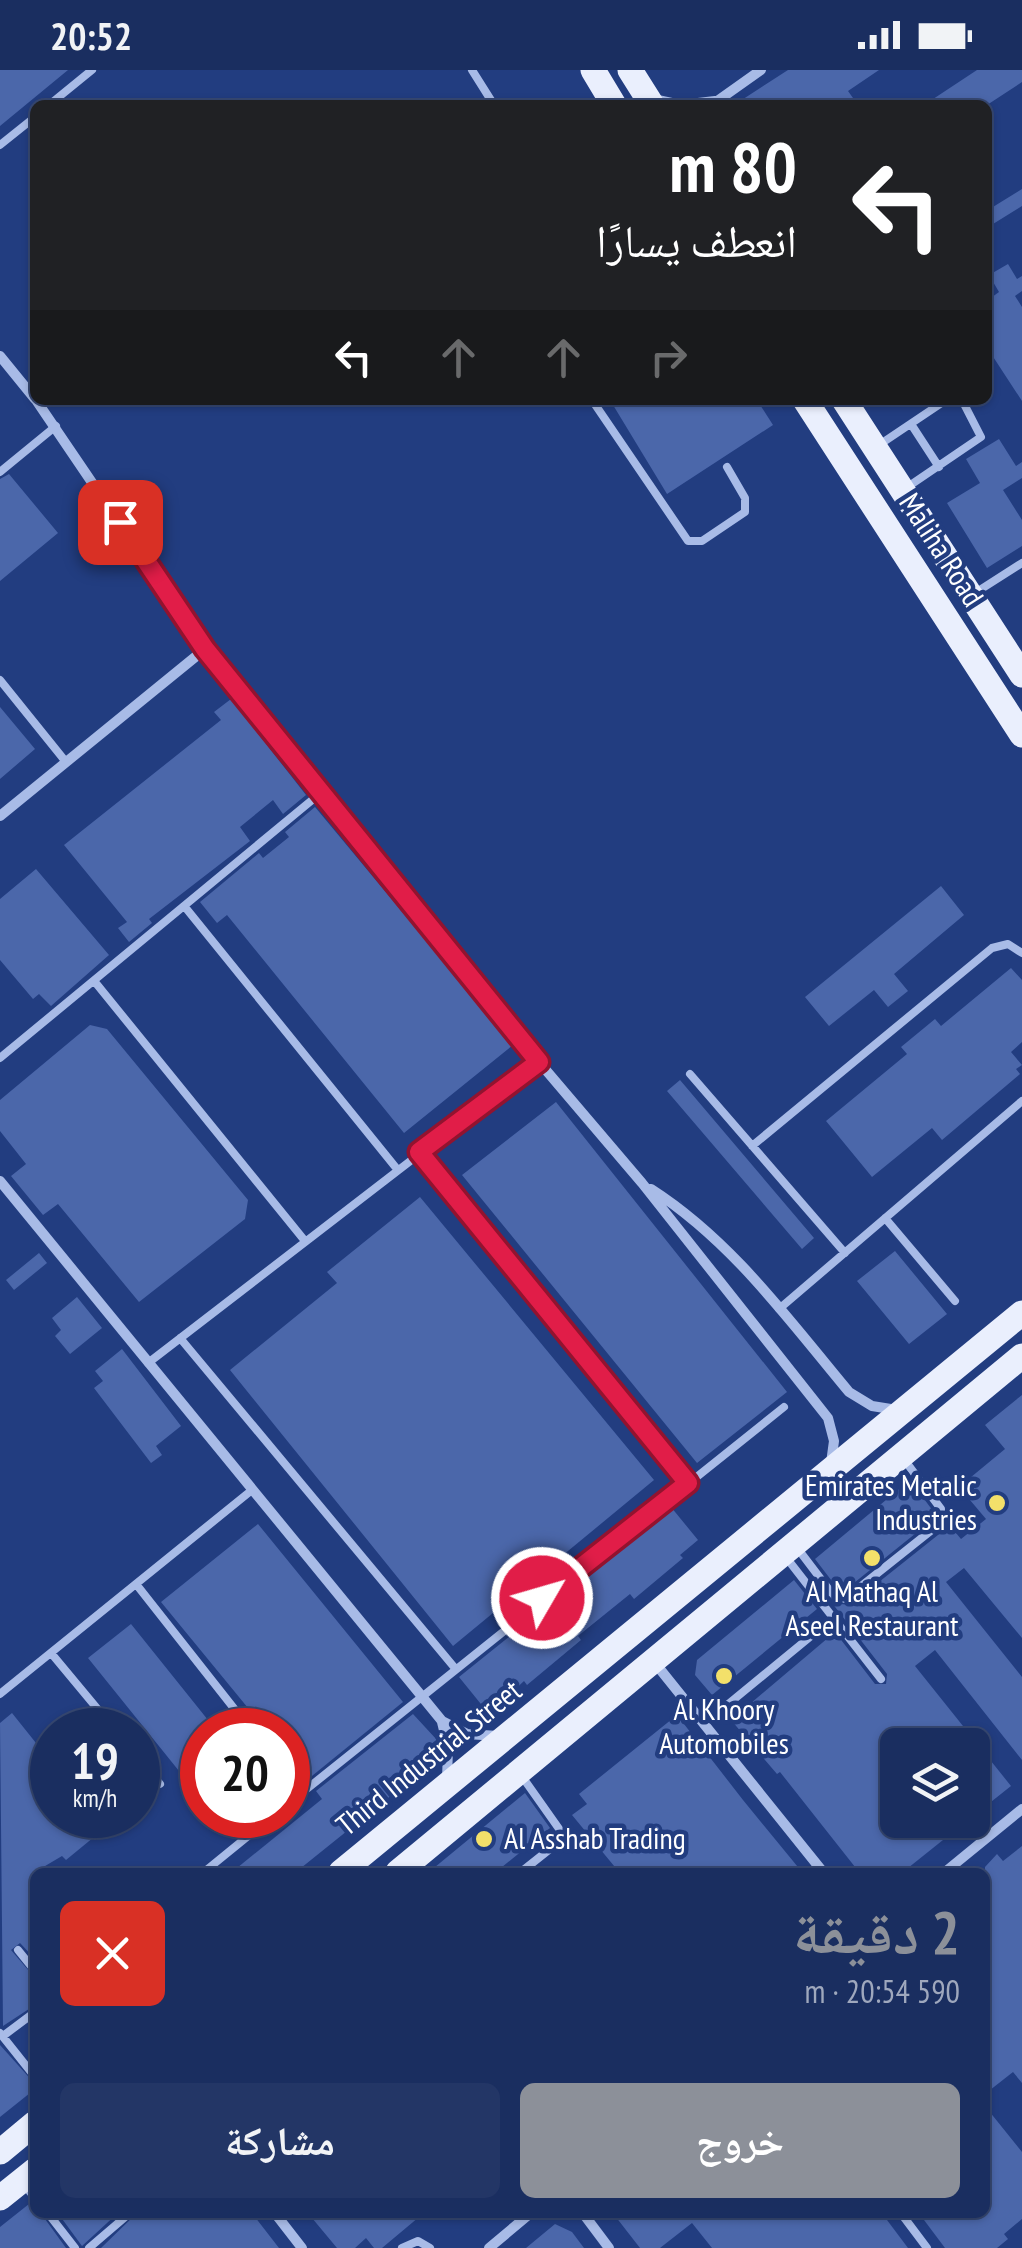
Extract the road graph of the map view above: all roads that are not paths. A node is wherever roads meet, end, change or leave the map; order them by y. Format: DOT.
graph roads {
  1 [pos="92,70"];
  2 [pos="472,70"];
  3 [pos="593,70"];
  4 [pos="630,70"];
  5 [pos="761,70"];
  6 [pos="55,100"];
  7 [pos="491,100"];
  8 [pos="611,100"];
  9 [pos="648,100"];
  10 [pos="718,100"];
  11 [pos="30,120"];
  12 [pos="0,145"];
  13 [pos="0,356"];
  14 [pos="30,394"];
  15 [pos="39,405"];
  16 [pos="595,405"];
  17 [pos="808,405"];
  18 [pos="847,405"];
  19 [pos="939,405"];
  20 [pos="965,405"];
  21 [pos="911,424"];
  22 [pos="56,426"];
  23 [pos="875,448"];
  24 [pos="727,466"];
  25 [pos="939,467"];
  26 [pos="0,472"];
  27 [pos="902,490"];
  28 [pos="1022,563"];
  29 [pos="976,602"];
  30 [pos="937,604"];
  31 [pos="205,649"];
  32 [pos="1022,675"];
  33 [pos="0,680"];
  34 [pos="1022,734"];
  35 [pos="66,762"];
  36 [pos="323,791"];
  37 [pos="0,816"];
  38 [pos="184,907"];
  39 [pos="1022,953"];
  40 [pos="95,982"];
  41 [pos="0,1058"];
  42 [pos="539,1062"];
  43 [pos="690,1074"];
  44 [pos="1022,1101"];
  45 [pos="752,1146"];
  46 [pos="419,1152"];
  47 [pos="398,1169"];
  48 [pos="0,1180"];
  49 [pos="642,1183"];
  50 [pos="885,1218"];
  51 [pos="305,1241"];
  52 [pos="845,1253"];
  53 [pos="955,1301"];
  54 [pos="780,1309"];
  55 [pos="1022,1313"];
  56 [pos="180,1338"];
  57 [pos="1022,1356"];
  58 [pos="148,1363"];
  59 [pos="784,1407"];
  60 [pos="907,1411"];
  61 [pos="902,1457"];
  62 [pos="820,1482"];
  63 [pos="688,1483"];
  64 [pos="252,1490"];
  65 [pos="784,1556"];
  66 [pos="136,1584"];
  67 [pos="834,1618"];
  68 [pos="51,1653"];
  69 [pos="654,1662"];
  70 [pos="454,1668"];
  71 [pos="881,1679"];
  72 [pos="0,1694"];
  73 [pos="420,1695"];
  74 [pos="97,1708"];
  75 [pos="235,1708"];
  76 [pos="442,1721"];
  77 [pos="704,1724"];
  78 [pos="509,1734"];
  79 [pos="519,1773"];
  80 [pos="310,1786"];
  81 [pos="446,1787"];
  82 [pos="1022,1809"];
  83 [pos="246,1838"];
  84 [pos="209,1868"];
  85 [pos="346,1868"];
  86 [pos="410,1868"];
  87 [pos="526,1868"];
  88 [pos="821,1868"];
  89 [pos="951,1868"];
  90 [pos="18,1950"];
  91 [pos="30,1965"];
  92 [pos="30,2015"];
  93 [pos="2,2035"];
  94 [pos="30,2071"];
  95 [pos="30,2127"];
  96 [pos="0,2153"];
  97 [pos="23,2179"];
  98 [pos="0,2198"];
  99 [pos="51,2218"];
  100 [pos="123,2218"];
  101 [pos="279,2218"];
  102 [pos="525,2218"];
  103 [pos="586,2218"];
  104 [pos="904,2218"];
  105 [pos="76,2248"];
  106 [pos="89,2248"];
  107 [pos="302,2248"];
  108 [pos="402,2248"];
  109 [pos="430,2248"];
  110 [pos="489,2248"];
  111 [pos="609,2248"];
  112 [pos="927,2248"];
  1 -- 6 [label="lane"];
  2 -- 7 [label="lane"];
  3 -- 8 [label="main road"];
  4 -- 9 [label="main road"];
  5 -- 10 [label="street"];
  11 -- 12 [label="lane"];
  13 -- 14 [label="street"];
  15 -- 22 [label="street"];
  16 -- 24 [label="lane"];
  17 -- 30 [label="main road, Maliha Road"];
  18 -- 23 [label="main road, Maliha Road"];
  19 -- 21 [label="lane"];
  20 -- 25 [label="lane"];
  21 -- 23 [label="lane"];
  21 -- 25 [label="lane"];
  22 -- 26 [label="lane"];
  22 -- 31 [label="street"];
  23 -- 27 [label="main road, Maliha Road"];
  25 -- 27 [label="lane"];
  27 -- 29 [label="main road, Maliha Road"];
  28 -- 29 [label="lane"];
  29 -- 30 [label="main road"];
  29 -- 32 [label="main road, Maliha Road"];
  30 -- 34 [label="main road, Maliha Road"];
  31 -- 35 [label="street"];
  31 -- 36 [label="street"];
  33 -- 35 [label="lane"];
  35 -- 37 [label="street"];
  36 -- 38 [label="lane"];
  36 -- 42 [label="street"];
  38 -- 40 [label="lane"];
  38 -- 47 [label="lane"];
  39 -- 45 [label="lane"];
  40 -- 41 [label="lane"];
  40 -- 51 [label="lane"];
  42 -- 46 [label="lane"];
  42 -- 49 [label="street"];
  43 -- 45 [label="lane"];
  44 -- 50 [label="lane"];
  45 -- 52 [label="lane"];
  46 -- 47 [label="lane"];
  46 -- 63 [label="lane"];
  47 -- 51 [label="lane"];
  48 -- 58 [label="street"];
  49 -- 54 [label="street"];
  49 -- 62 [label="street"];
  50 -- 52 [label="lane"];
  50 -- 53 [label="lane"];
  51 -- 56 [label="lane"];
  52 -- 54 [label="lane"];
  54 -- 60 [label="street"];
  55 -- 60 [label="main road, Third Industrial Street"];
  56 -- 58 [label="lane"];
  56 -- 70 [label="lane"];
  57 -- 61 [label="main road"];
  58 -- 64 [label="street"];
  59 -- 63 [label="lane"];
  60 -- 62 [label="main road, Third Industrial Street"];
  61 -- 65 [label="main road"];
  61 -- 65 [label="lane"];
  62 -- 65 [label="main road"];
  62 -- 78 [label="main road, Third Industrial Street"];
  63 -- 70 [label="lane"];
  64 -- 66 [label="lane"];
  64 -- 73 [label="street"];
  65 -- 67 [label="lane"];
  65 -- 69 [label="main road"];
  66 -- 68 [label="lane"];
  66 -- 75 [label="lane"];
  67 -- 71 [label="lane"];
  67 -- 77 [label="lane"];
  68 -- 72 [label="lane"];
  68 -- 74 [label="lane"];
  69 -- 77 [label="street"];
  69 -- 79 [label="main road"];
  70 -- 73 [label="lane"];
  73 -- 76 [label="street"];
  73 -- 80 [label="lane"];
  76 -- 78 [label="street"];
  76 -- 81 [label="street"];
  77 -- 88 [label="street"];
  78 -- 81 [label="main road, Third Industrial Street"];
  79 -- 86 [label="main road"];
  79 -- 87 [label="lane"];
  81 -- 85 [label="main road, Third Industrial Street"];
  82 -- 89 [label="street"];
  83 -- 84 [label="lane"];
  90 -- 91 [label="lane"];
  92 -- 93 [label="lane"];
  93 -- 94 [label="lane"];
  95 -- 96 [label="main road"];
  96 -- 97 [label="main road"];
  97 -- 98 [label="main road"];
  99 -- 105 [label="lane"];
  100 -- 106 [label="lane"];
  101 -- 107 [label="street"];
  102 -- 110 [label="street"];
  103 -- 111 [label="street"];
  104 -- 112 [label="lane"];
  108 -- 109 [label="lane"];
}
